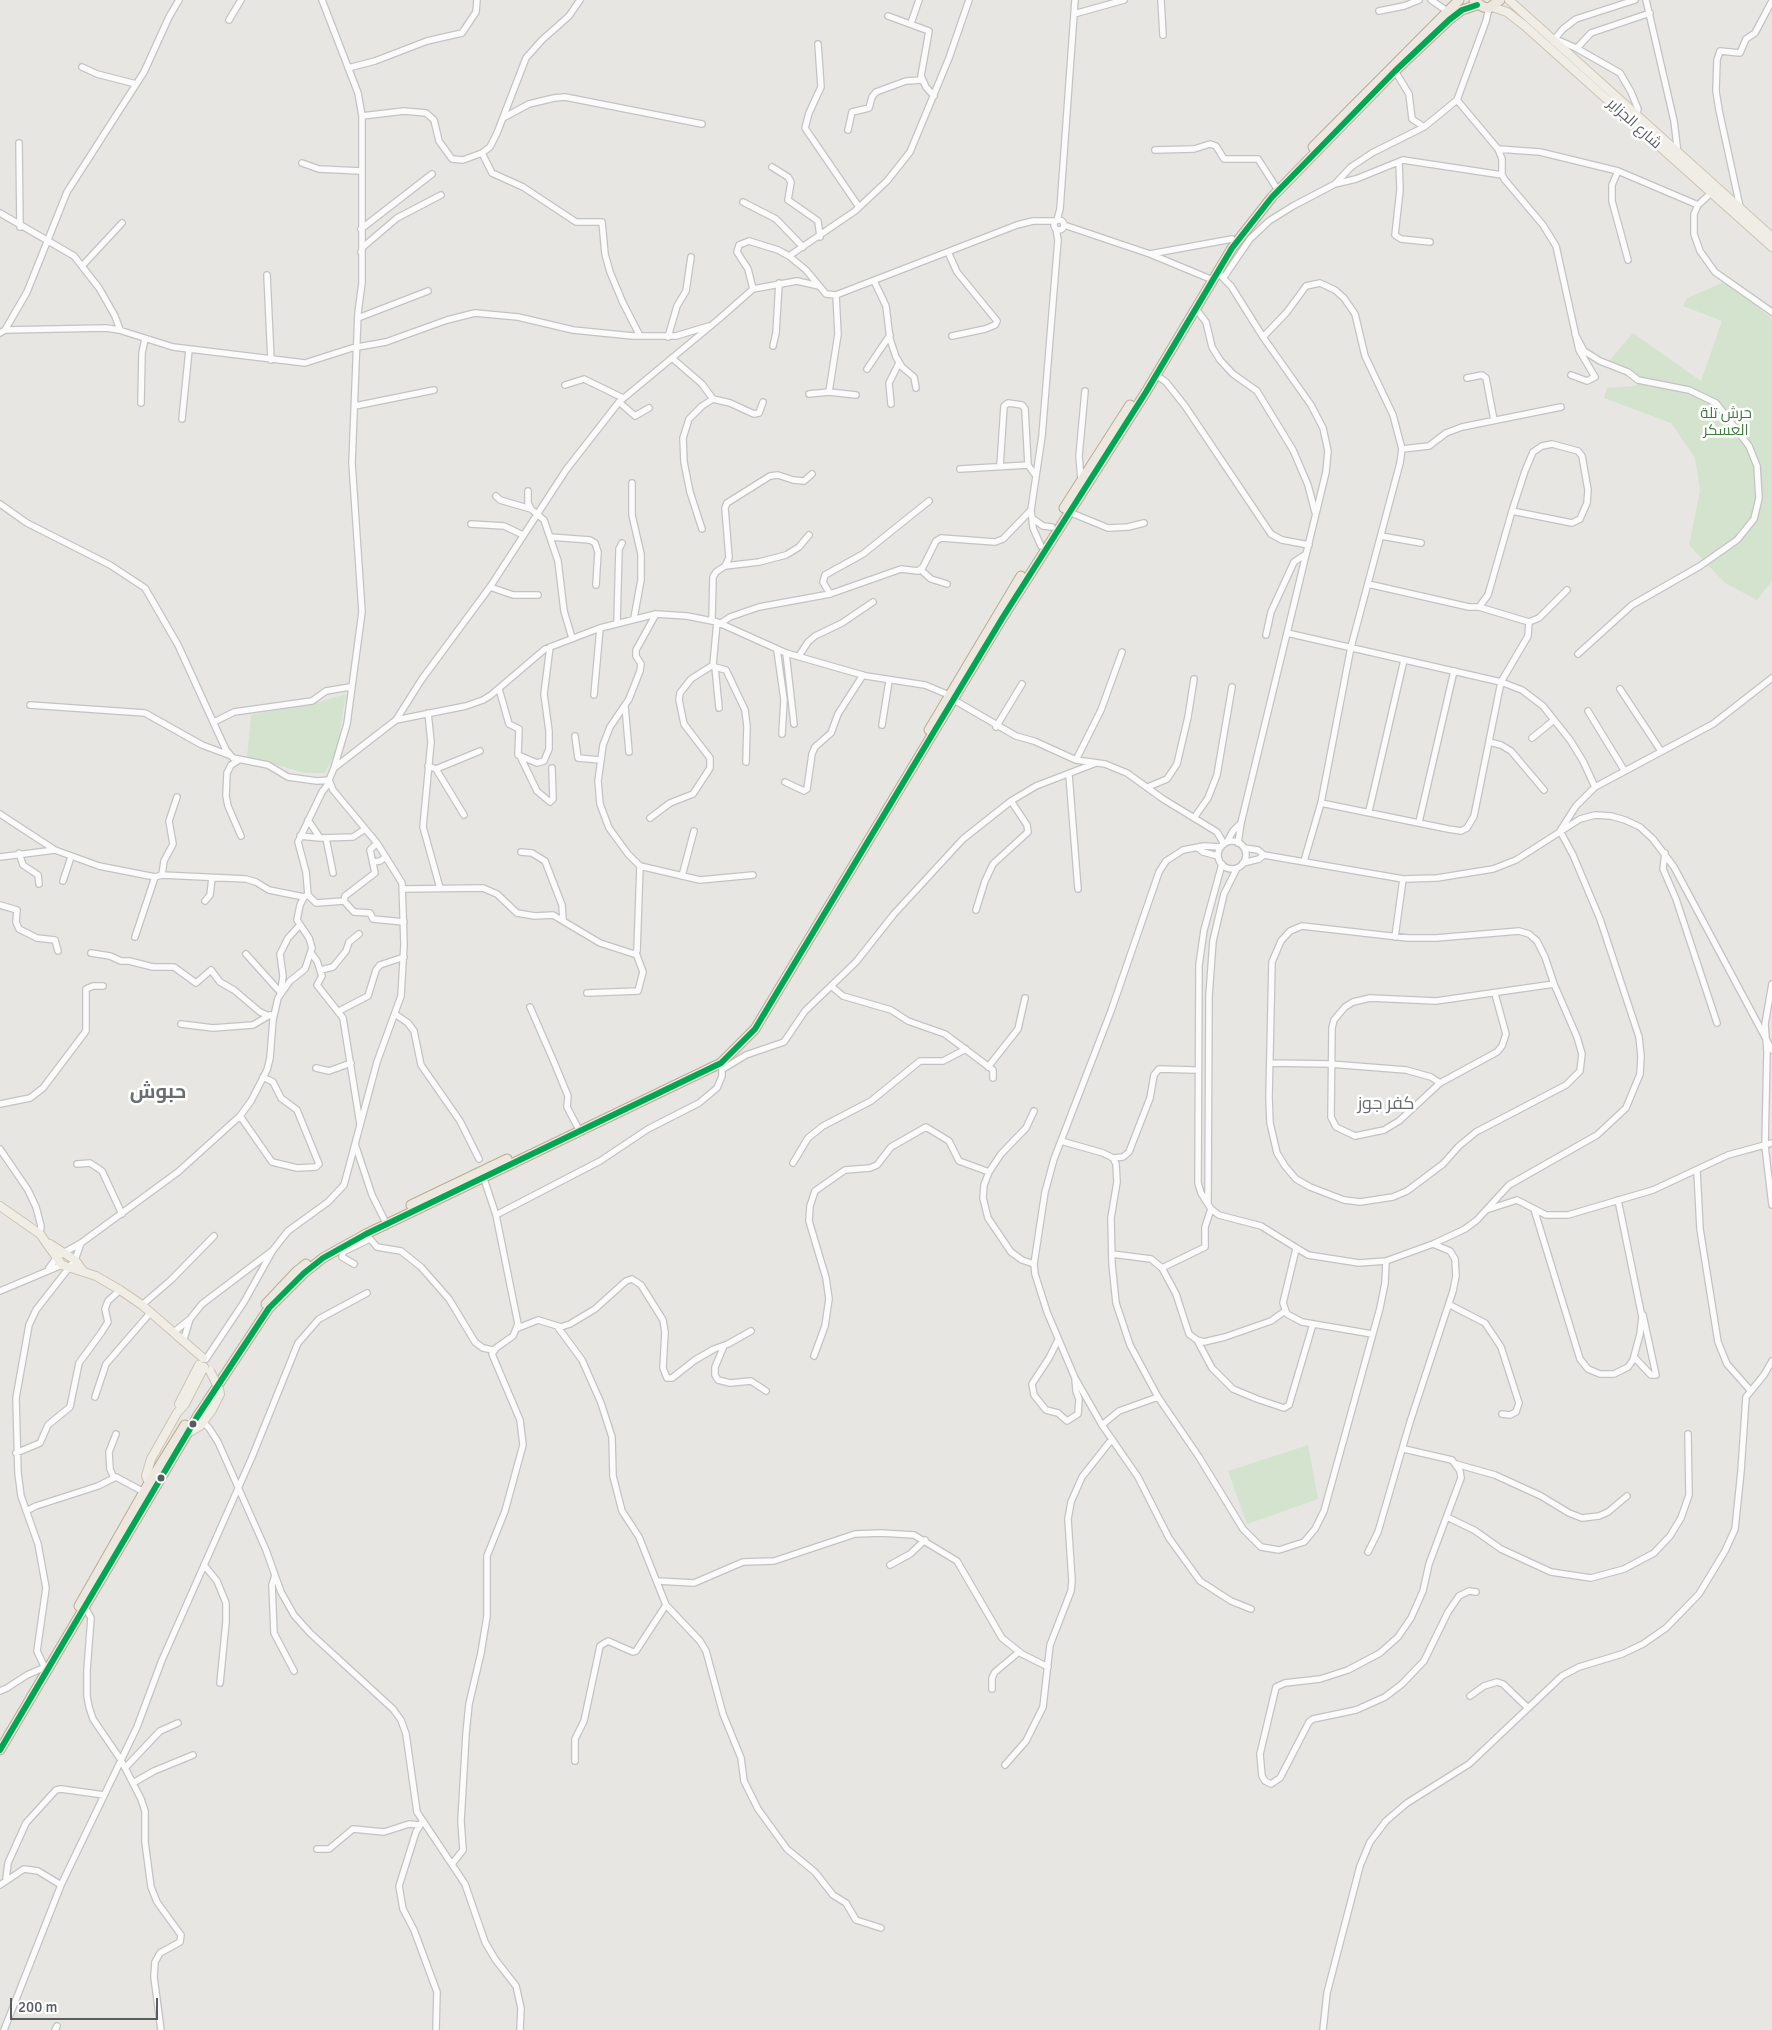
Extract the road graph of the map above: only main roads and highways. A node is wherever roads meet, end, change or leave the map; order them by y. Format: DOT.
graph roads {
  1 [pos="1460,0"];
  2 [pos="1500,0"];
  3 [pos="1509,0"];
  4 [pos="1475,2"];
  5 [pos="1490,7"];
  6 [pos="1772,237"];
  7 [pos="1772,246"];
  8 [pos="1008,602"];
  9 [pos="952,698"];
  10 [pos="545,1145"];
  11 [pos="0,1206"];
  12 [pos="59,1256"];
  13 [pos="69,1264"];
  14 [pos="204,1364"];
  15 [pos="200,1420"];
  16 [pos="149,1483"];
  17 [pos="59,1646"];
  18 [pos="47,1664"];
  19 [pos="0,1739"];
  20 [pos="0,1750"];
  1 -- 8 [label="highway"];
  2 -- 5 [label="highway"];
  3 -- 6 [label="main road, شارع الجزاير"];
  4 -- 5 [label="highway"];
  4 -- 8 [label="highway"];
  5 -- 7 [label="main road, شارع الجزاير"];
  8 -- 9 [label="highway"];
  9 -- 10 [label="highway"];
  9 -- 10 [label="highway"];
  10 -- 15 [label="highway"];
  10 -- 16 [label="highway"];
  11 -- 12 [label="main road"];
  12 -- 13 [label="main road"];
  12 -- 13 [label="main road"];
  13 -- 14 [label="main road"];
  14 -- 15 [label="main road, bridge"];
  14 -- 16 [label="main road"];
  15 -- 17 [label="highway"];
  16 -- 17 [label="highway"];
  17 -- 18 [label="highway"];
  18 -- 19 [label="highway"];
  18 -- 20 [label="highway"];
}
